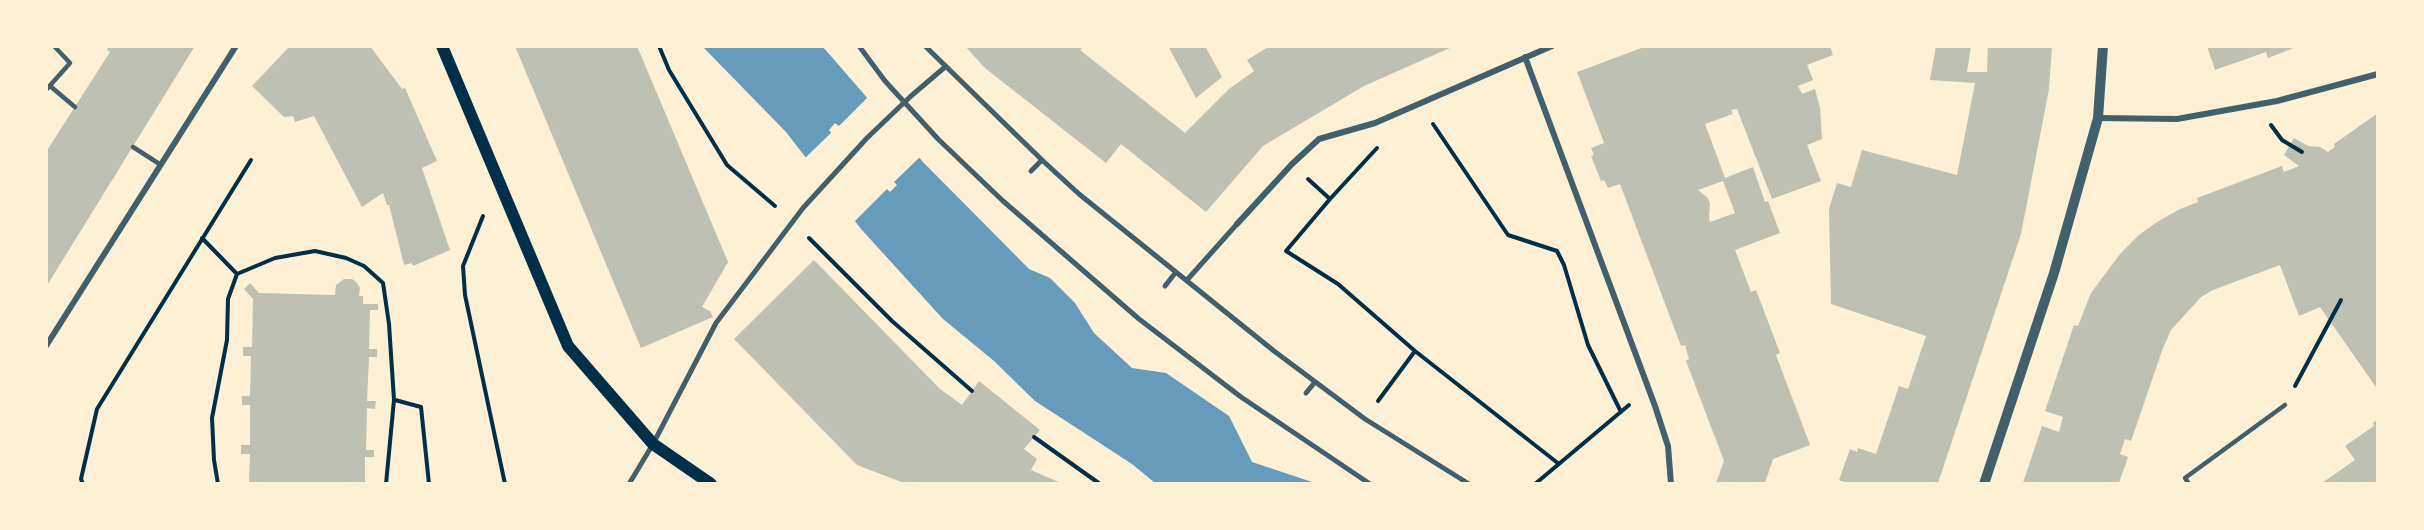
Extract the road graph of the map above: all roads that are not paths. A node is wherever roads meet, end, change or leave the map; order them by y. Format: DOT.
graph roads {
  1 [pos="54,46"];
  2 [pos="236,46"];
  3 [pos="442,46"];
  4 [pos="858,46"];
  5 [pos="925,46"];
  6 [pos="1552,46"];
  7 [pos="2103,46"];
  8 [pos="1525,57"];
  9 [pos="945,67"];
  10 [pos="2378,74"];
  11 [pos="48,88"];
  12 [pos="75,107"];
  13 [pos="2098,118"];
  14 [pos="133,147"];
  15 [pos="1042,160"];
  16 [pos="161,165"];
  17 [pos="1031,171"];
  18 [pos="1237,224"];
  19 [pos="1176,272"];
  20 [pos="1187,280"];
  21 [pos="1165,286"];
  22 [pos="46,346"];
  23 [pos="1315,382"];
  24 [pos="1306,393"];
  25 [pos="2285,405"];
  26 [pos="653,444"];
  27 [pos="629,483"];
  28 [pos="711,483"];
  29 [pos="1370,483"];
  30 [pos="1469,483"];
  31 [pos="1671,483"];
  32 [pos="1984,483"];
  33 [pos="2189,483"];
  1 -- 11 [label="lane"];
  2 -- 16 [label="street"];
  3 -- 26 [label="main road"];
  4 -- 29 [label="street"];
  5 -- 9 [label="street"];
  6 -- 8 [label="street"];
  7 -- 13 [label="street"];
  8 -- 18 [label="street"];
  8 -- 31 [label="street"];
  9 -- 15 [label="street"];
  9 -- 26 [label="street"];
  10 -- 13 [label="street"];
  11 -- 12 [label="lane"];
  13 -- 32 [label="street"];
  14 -- 16 [label="lane"];
  15 -- 17 [label="street"];
  15 -- 19 [label="street"];
  16 -- 22 [label="street"];
  18 -- 20 [label="street"];
  19 -- 20 [label="street"];
  19 -- 21 [label="street"];
  20 -- 23 [label="street"];
  23 -- 24 [label="street"];
  23 -- 30 [label="street"];
  25 -- 33 [label="lane"];
  26 -- 27 [label="street"];
  26 -- 28 [label="main road"];
}
